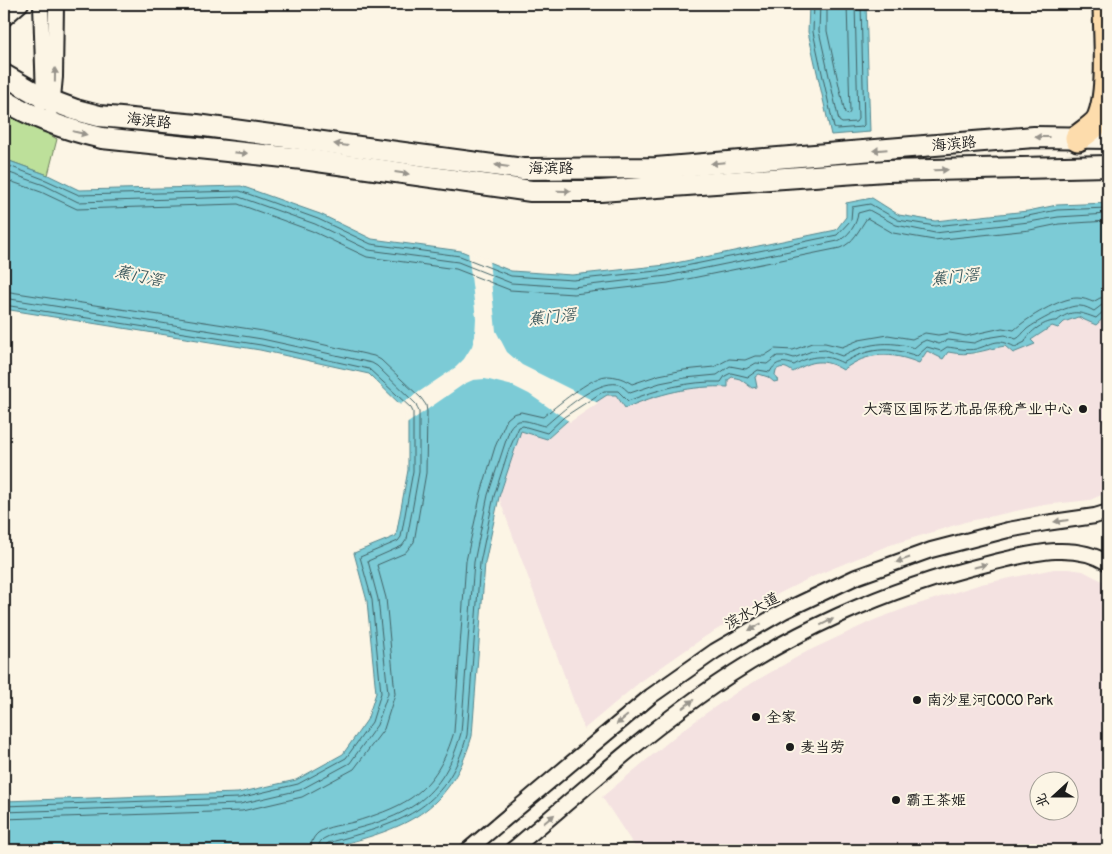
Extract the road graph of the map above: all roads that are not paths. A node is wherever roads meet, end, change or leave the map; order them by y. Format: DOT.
graph roads {
  1 [pos="21,4"];
  2 [pos="41,4"];
  3 [pos="56,4"];
  4 [pos="1106,4"];
  5 [pos="4,19"];
  6 [pos="4,75"];
  7 [pos="4,100"];
  8 [pos="49,100"];
  9 [pos="43,121"];
  10 [pos="1078,138"];
  11 [pos="1108,138"];
  12 [pos="1108,166"];
  13 [pos="1108,512"];
  14 [pos="1108,563"];
  15 [pos="468,850"];
  16 [pos="512,850"];
  1 -- 5 [label="street"];
  2 -- 8 [label="street"];
  8 -- 3 [label="street, one-way"];
  4 -- 10 [label="highway"];
  6 -- 8 [label="street, 海滨路"];
  7 -- 9 [label="street, 海滨路"];
  8 -- 9 [label="street"];
  10 -- 8 [label="street, 海滨路, one-way"];
  9 -- 12 [label="street, 海滨路, one-way"];
  10 -- 11 [label="street, 海滨路"];
  13 -- 15 [label="street, 滨水大道, one-way"];
  16 -- 14 [label="street, one-way"];
}
